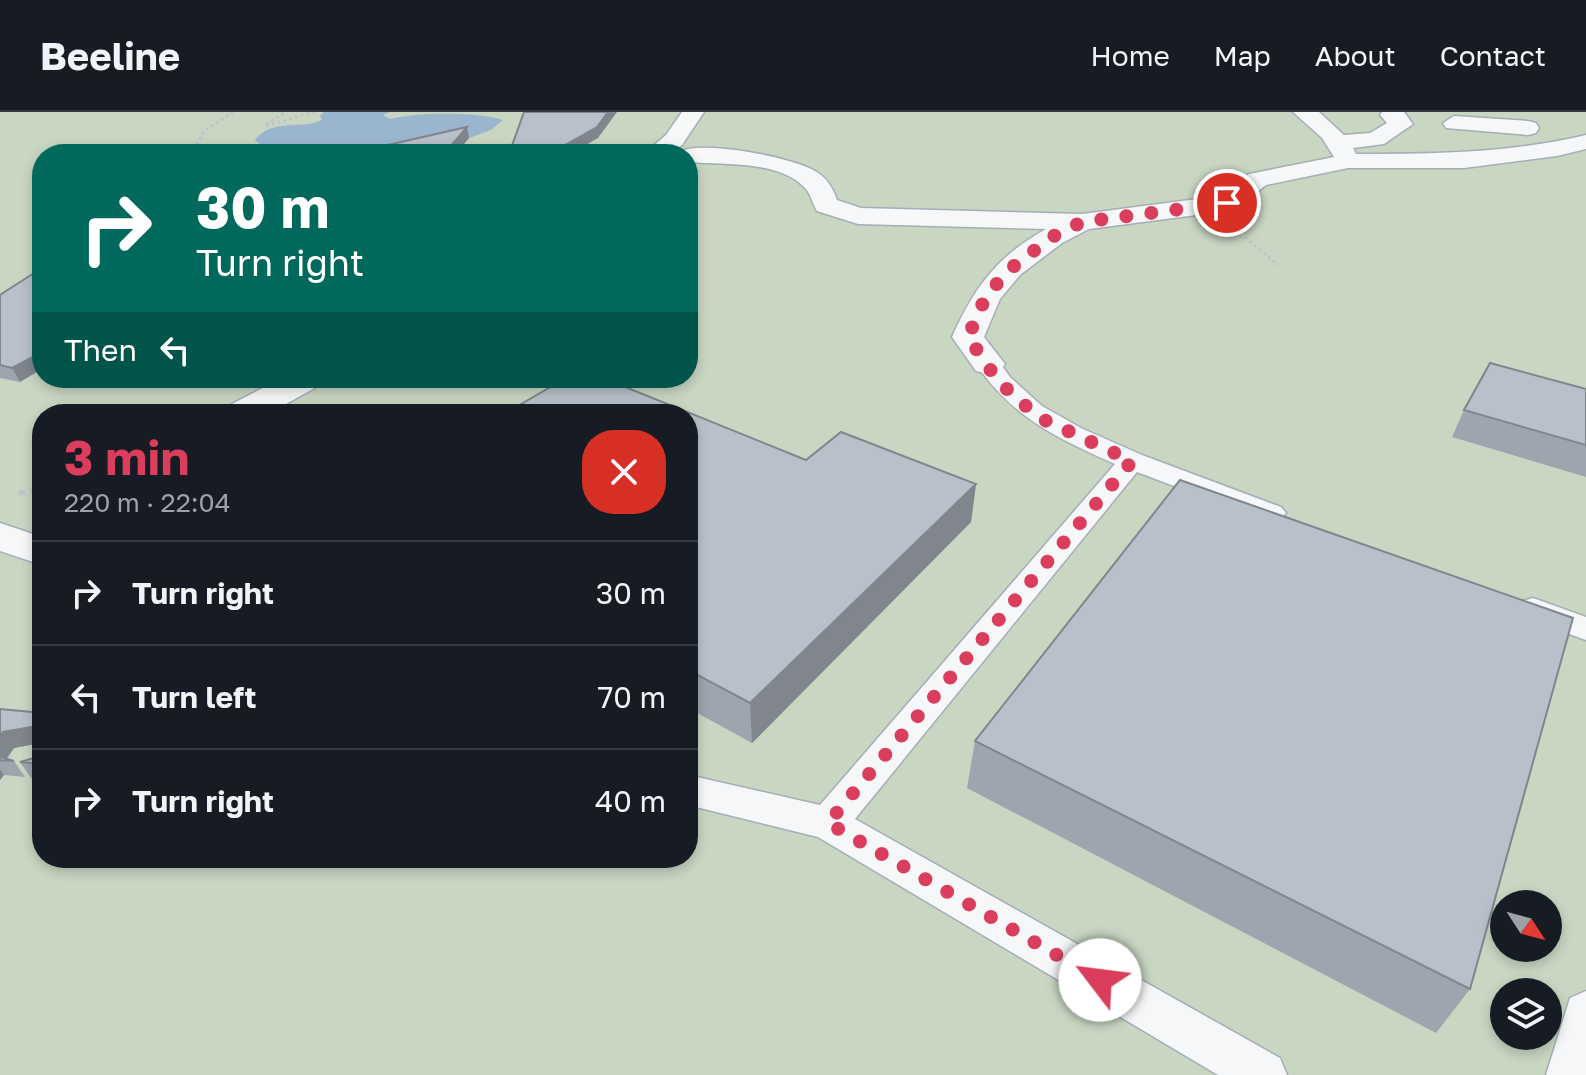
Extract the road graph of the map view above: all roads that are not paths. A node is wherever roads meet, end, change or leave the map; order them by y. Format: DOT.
graph roads {
  1 [pos="693,112"];
  2 [pos="1304,112"];
  3 [pos="1425,121"];
  4 [pos="1528,128"];
  5 [pos="1586,142"];
  6 [pos="667,144"];
  7 [pos="1343,152"];
  8 [pos="698,156"];
  9 [pos="1082,222"];
  10 [pos="988,364"];
  11 [pos="289,388"];
  12 [pos="260,404"];
  13 [pos="1132,461"];
  14 [pos="1293,521"];
  15 [pos="0,536"];
  16 [pos="32,548"];
  17 [pos="1498,597"];
  18 [pos="1586,629"];
  19 [pos="698,792"];
  20 [pos="828,823"];
  21 [pos="1586,1013"];
  22 [pos="1263,1075"];
  23 [pos="1570,1075"];
  1 -- 6 [label="street"];
  2 -- 7 [label="street"];
  3 -- 4 [label="street"];
  3 -- 7 [label="street"];
  5 -- 7 [label="street"];
  7 -- 9 [label="street"];
  8 -- 9 [label="street"];
  9 -- 10 [label="street"];
  10 -- 13 [label="lane"];
  11 -- 12 [label="street"];
  13 -- 14 [label="lane"];
  13 -- 20 [label="lane"];
  15 -- 16 [label="street"];
  17 -- 18 [label="lane"];
  19 -- 20 [label="lane"];
  20 -- 22 [label="lane"];
  21 -- 23 [label="lane"];
}
